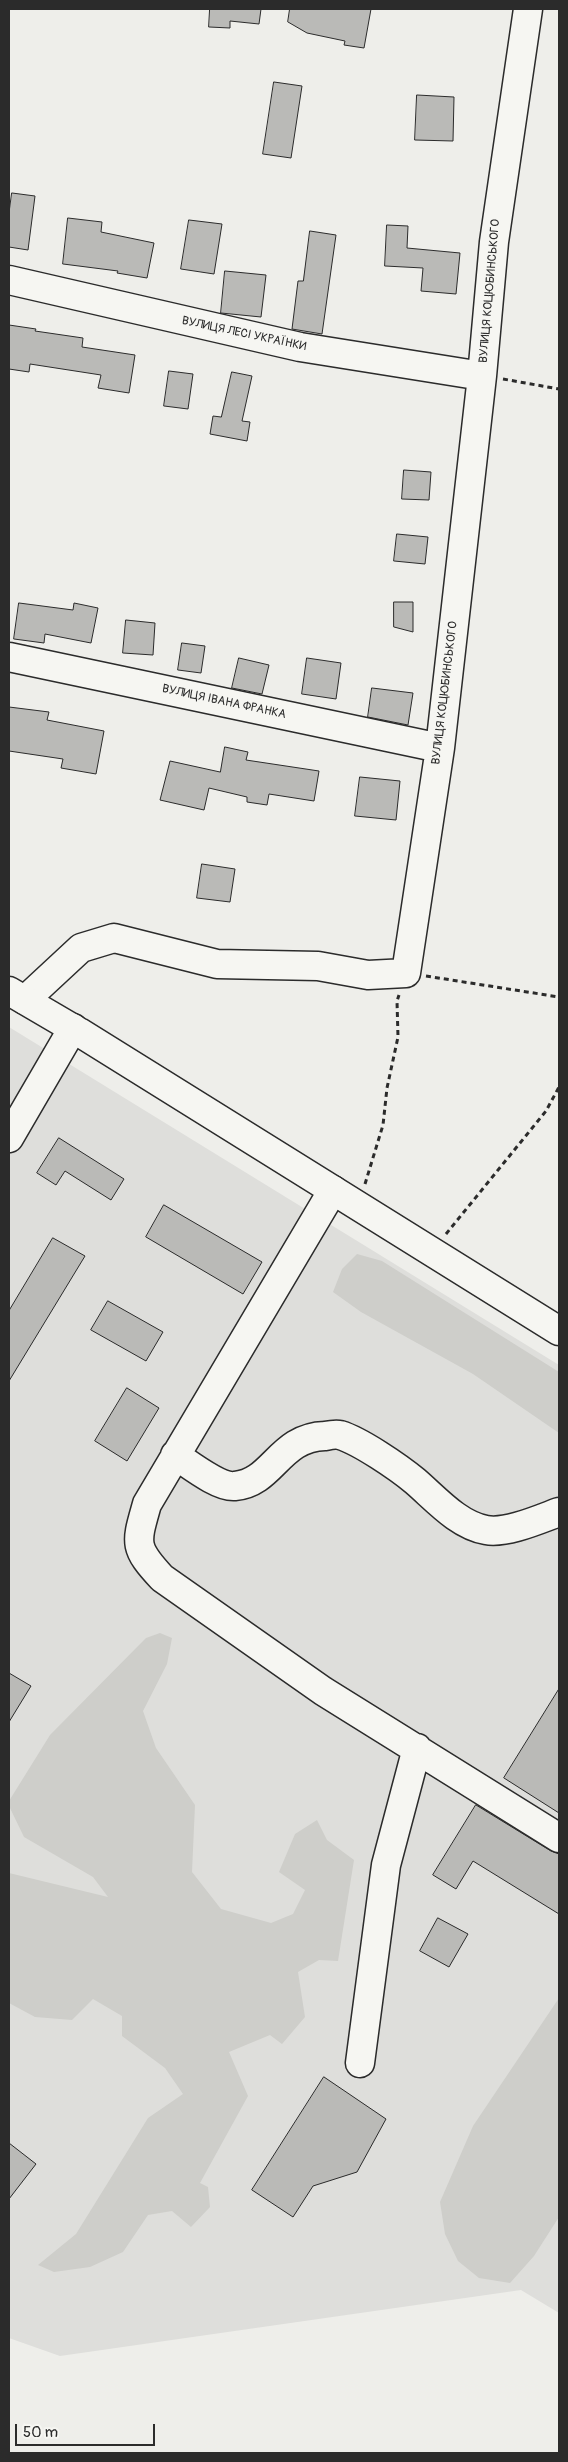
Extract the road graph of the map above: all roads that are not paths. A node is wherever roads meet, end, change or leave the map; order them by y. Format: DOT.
graph roads {
  1 [pos="521,10"];
  2 [pos="9,280"];
  3 [pos="482,376"];
  4 [pos="9,657"];
  5 [pos="440,748"];
  6 [pos="17,996"];
  7 [pos="76,1030"];
  8 [pos="9,1138"];
  9 [pos="333,1190"];
  10 [pos="559,1331"];
  11 [pos="175,1455"];
  12 [pos="559,1512"];
  13 [pos="417,1748"];
  14 [pos="559,1838"];
  15 [pos="360,2063"];
  1 -- 3 [label="street, ВУЛИЦЯ КОЦЮБИНСЬКОГО"];
  2 -- 3 [label="street, ВУЛИЦЯ ЛЕСІ УКРАЇНКИ"];
  3 -- 5 [label="street, ВУЛИЦЯ КОЦЮБИНСЬКОГО"];
  4 -- 5 [label="street, ВУЛИЦЯ ІВАНА ФРАНКА"];
  5 -- 6 [label="street, ВУЛИЦЯ КОЦЮБИНСЬКОГО"];
  6 -- 7 [label="street"];
  7 -- 8 [label="street"];
  7 -- 9 [label="street"];
  9 -- 10 [label="street"];
  9 -- 11 [label="street"];
  11 -- 12 [label="street"];
  11 -- 13 [label="street"];
  13 -- 14 [label="street"];
  13 -- 15 [label="street"];
}
